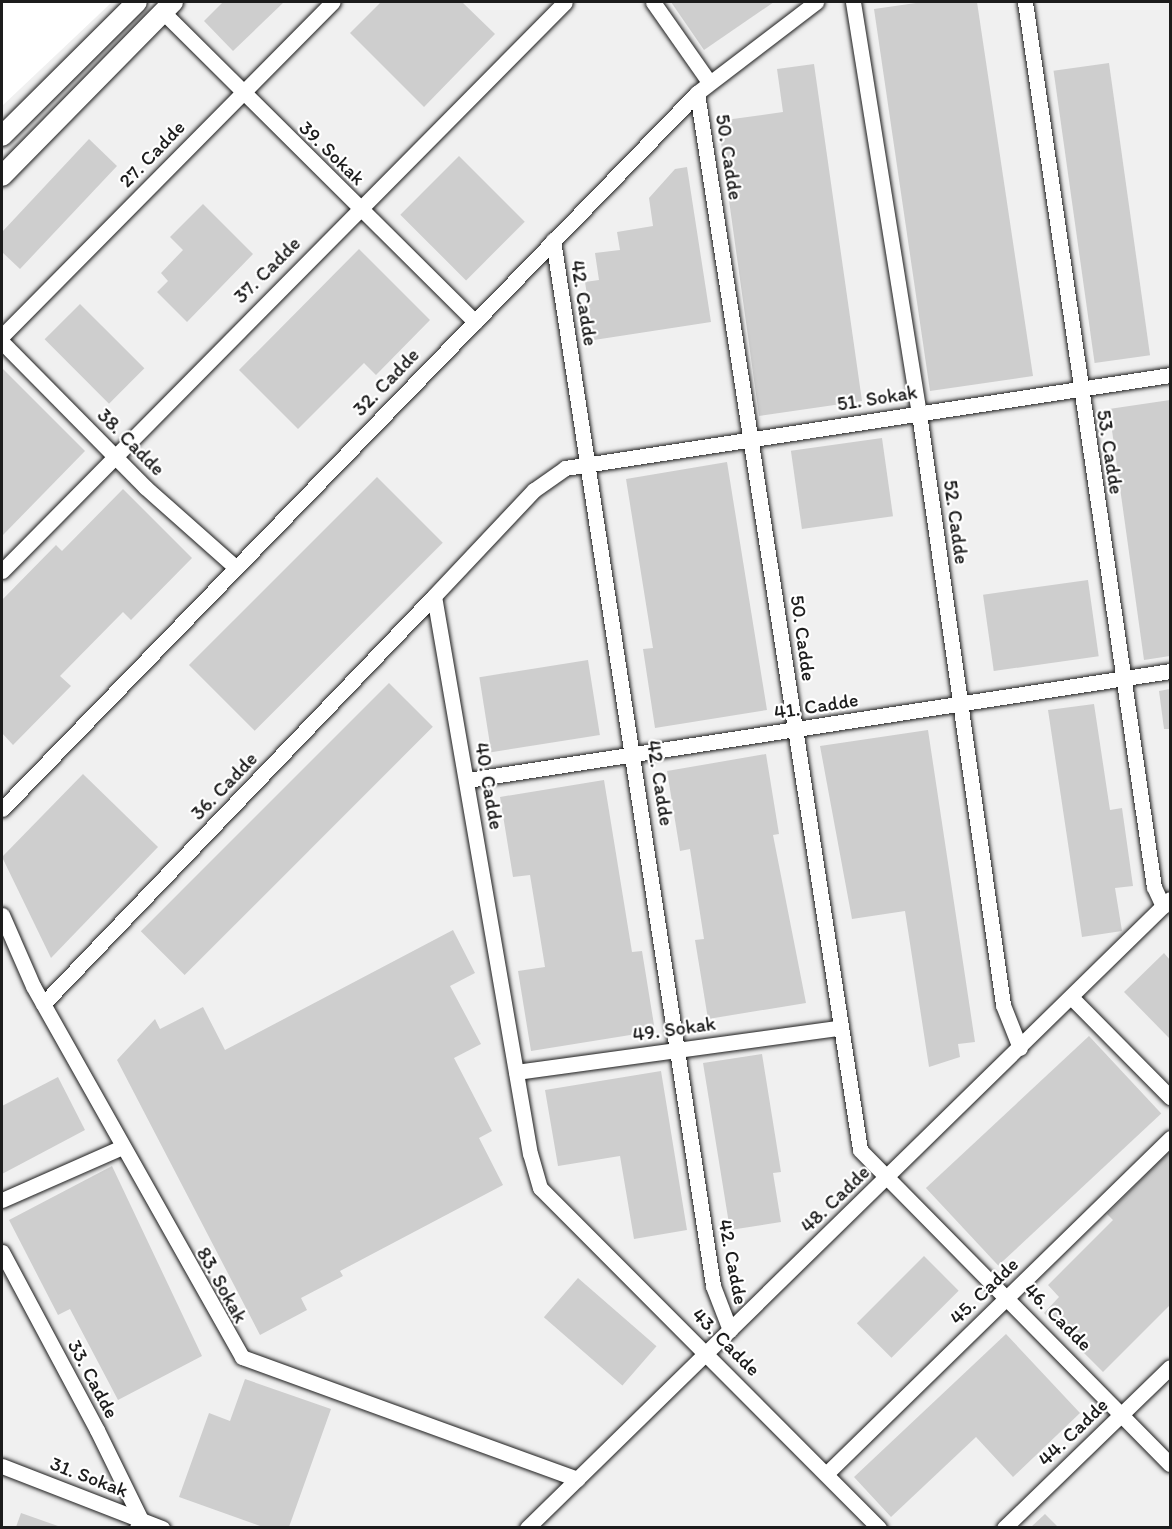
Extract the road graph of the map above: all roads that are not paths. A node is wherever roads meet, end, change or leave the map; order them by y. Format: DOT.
graph roads {
  1 [pos="137,2"];
  2 [pos="333,2"];
  3 [pos="565,2"];
  4 [pos="653,2"];
  5 [pos="816,2"];
  6 [pos="853,2"];
  7 [pos="1025,2"];
  8 [pos="168,7"];
  9 [pos="709,82"];
  10 [pos="242,93"];
  11 [pos="697,93"];
  12 [pos="2,136"];
  13 [pos="2,176"];
  14 [pos="358,208"];
  15 [pos="553,240"];
  16 [pos="475,322"];
  17 [pos="2,336"];
  18 [pos="2,342"];
  19 [pos="1170,375"];
  20 [pos="1079,389"];
  21 [pos="919,413"];
  22 [pos="753,438"];
  23 [pos="115,457"];
  24 [pos="589,464"];
  25 [pos="235,567"];
  26 [pos="2,571"];
  27 [pos="434,596"];
  28 [pos="1170,671"];
  29 [pos="1125,679"];
  30 [pos="961,705"];
  31 [pos="795,731"];
  32 [pos="635,755"];
  33 [pos="467,780"];
  34 [pos="2,809"];
  35 [pos="1167,903"];
  36 [pos="2,915"];
  37 [pos="1071,997"];
  38 [pos="43,1004"];
  39 [pos="839,1028"];
  40 [pos="1020,1048"];
  41 [pos="678,1050"];
  42 [pos="516,1072"];
  43 [pos="1170,1097"];
  44 [pos="1170,1138"];
  45 [pos="122,1147"];
  46 [pos="889,1176"];
  47 [pos="540,1188"];
  48 [pos="2,1200"];
  49 [pos="2,1252"];
  50 [pos="1008,1297"];
  51 [pos="730,1330"];
  52 [pos="707,1352"];
  53 [pos="1170,1367"];
  54 [pos="1123,1413"];
  55 [pos="1170,1464"];
  56 [pos="2,1466"];
  57 [pos="826,1474"];
  58 [pos="577,1479"];
  59 [pos="139,1524"];
  60 [pos="162,1527"];
  61 [pos="527,1527"];
  62 [pos="879,1527"];
  63 [pos="1004,1527"];
  1 -- 12 [label="main road"];
  2 -- 10 [label="street, 27. Cadde"];
  3 -- 14 [label="street, 37. Cadde"];
  4 -- 9 [label="street"];
  5 -- 9 [label="street, 32. Cadde"];
  6 -- 21 [label="street, 52. Cadde"];
  7 -- 20 [label="street, 53. Cadde"];
  8 -- 10 [label="street, 39. Sokak"];
  8 -- 13 [label="main road"];
  9 -- 11 [label="street, 32. Cadde"];
  10 -- 14 [label="street, 39. Sokak"];
  10 -- 17 [label="street, 27. Cadde"];
  11 -- 15 [label="street, 32. Cadde"];
  11 -- 22 [label="street, 50. Cadde"];
  14 -- 16 [label="street, 39. Sokak"];
  14 -- 23 [label="street, 37. Cadde"];
  15 -- 16 [label="street, 32. Cadde"];
  15 -- 24 [label="street, 42. Cadde"];
  16 -- 25 [label="street, 32. Cadde"];
  18 -- 23 [label="street, 38. Cadde"];
  19 -- 20 [label="street, 51. Sokak"];
  20 -- 21 [label="street, 51. Sokak"];
  20 -- 29 [label="street, 53. Cadde"];
  21 -- 22 [label="street, 51. Sokak"];
  21 -- 30 [label="street, 52. Cadde"];
  22 -- 24 [label="street, 51. Sokak"];
  22 -- 31 [label="street, 50. Cadde"];
  23 -- 25 [label="street, 38. Cadde"];
  23 -- 26 [label="street, 37. Cadde"];
  24 -- 27 [label="street"];
  24 -- 32 [label="street, 42. Cadde"];
  25 -- 34 [label="street, 32. Cadde"];
  27 -- 33 [label="street, 40. Cadde"];
  27 -- 38 [label="street, 36. Cadde"];
  28 -- 29 [label="street, 41. Cadde"];
  29 -- 30 [label="street, 41. Cadde"];
  29 -- 35 [label="street, 53. Cadde"];
  30 -- 31 [label="street, 41. Cadde"];
  30 -- 40 [label="street, 52. Cadde"];
  31 -- 32 [label="street, 41. Cadde"];
  31 -- 39 [label="street, 50. Cadde"];
  32 -- 33 [label="street, 41. Cadde"];
  32 -- 41 [label="street, 42. Cadde"];
  33 -- 42 [label="street, 40. Cadde"];
  35 -- 37 [label="street, 48. Cadde"];
  36 -- 38 [label="street, 83. Sokak"];
  37 -- 40 [label="street, 48. Cadde"];
  37 -- 43 [label="street"];
  38 -- 45 [label="street, 83. Sokak"];
  39 -- 41 [label="street, 49. Sokak"];
  39 -- 46 [label="street, 50. Cadde"];
  40 -- 46 [label="street, 48. Cadde"];
  41 -- 42 [label="street, 49. Sokak"];
  41 -- 51 [label="street, 42. Cadde"];
  42 -- 47 [label="street, 40. Cadde"];
  44 -- 50 [label="street, 45. Cadde"];
  45 -- 48 [label="street"];
  45 -- 58 [label="street, 83. Sokak"];
  46 -- 50 [label="street, 46. Cadde"];
  46 -- 51 [label="street, 48. Cadde"];
  47 -- 52 [label="street, 43. Cadde"];
  49 -- 59 [label="street, 33. Cadde"];
  50 -- 54 [label="street, 46. Cadde"];
  50 -- 57 [label="street, 45. Cadde"];
  51 -- 52 [label="street, 48. Cadde"];
  52 -- 57 [label="street, 43. Cadde"];
  52 -- 58 [label="street, 48. Cadde"];
  53 -- 54 [label="street, 44. Cadde"];
  54 -- 55 [label="street, 46. Cadde"];
  54 -- 63 [label="street, 44. Cadde"];
  56 -- 59 [label="street, 31. Sokak"];
  57 -- 62 [label="street, 43. Cadde"];
  58 -- 61 [label="street, 48. Cadde"];
  59 -- 60 [label="street, 31. Sokak"];
}
